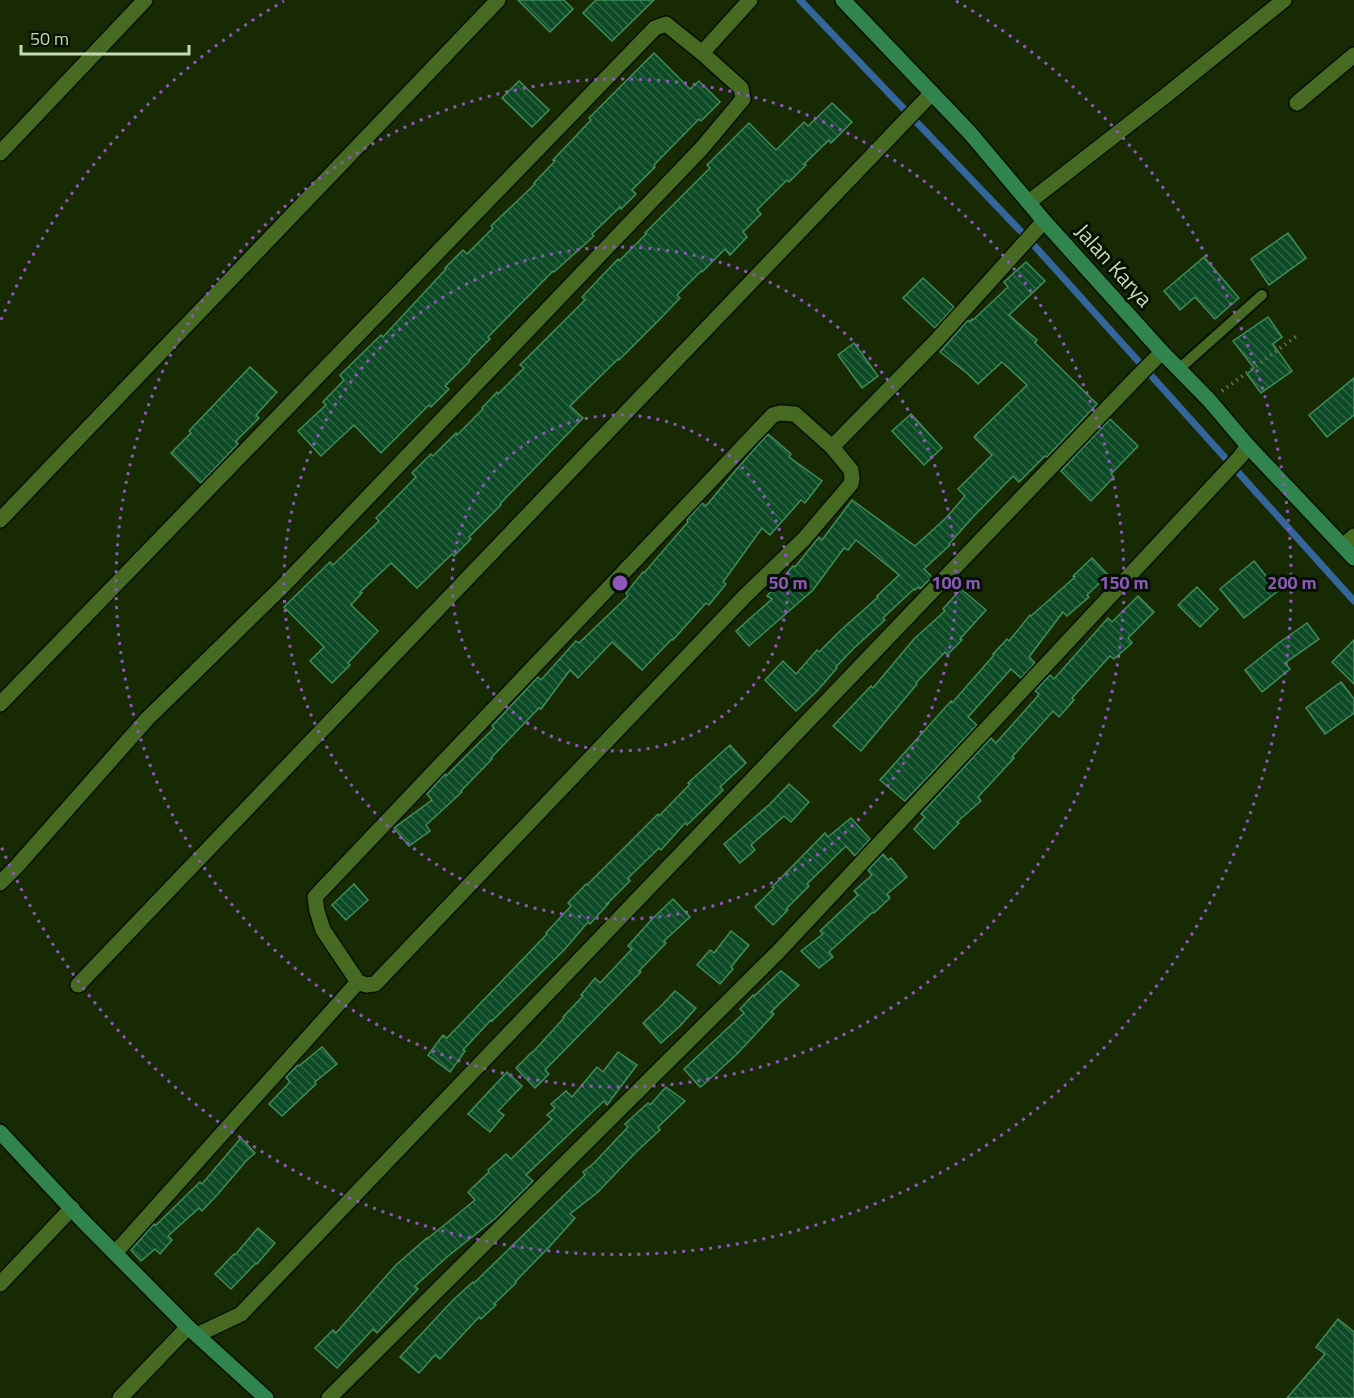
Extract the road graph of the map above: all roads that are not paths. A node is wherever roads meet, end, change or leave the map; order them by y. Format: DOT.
graph roads {
  1 [pos="145,0"];
  2 [pos="498,0"];
  3 [pos="750,0"];
  4 [pos="843,0"];
  5 [pos="1284,0"];
  6 [pos="702,53"];
  7 [pos="1354,55"];
  8 [pos="932,93"];
  9 [pos="1297,103"];
  10 [pos="0,153"];
  11 [pos="1029,202"];
  12 [pos="1041,225"];
  13 [pos="1262,295"];
  14 [pos="1159,356"];
  15 [pos="1179,369"];
  16 [pos="832,447"];
  17 [pos="1244,451"];
  18 [pos="0,520"];
  19 [pos="1348,541"];
  20 [pos="1354,558"];
  21 [pos="0,704"];
  22 [pos="0,882"];
  23 [pos="358,982"];
  24 [pos="78,985"];
  25 [pos="0,1132"];
  26 [pos="72,1208"];
  27 [pos="115,1253"];
  28 [pos="0,1284"];
  29 [pos="193,1331"];
  30 [pos="120,1398"];
  31 [pos="266,1398"];
  32 [pos="329,1398"];
  1 -- 10 [label="street"];
  2 -- 18 [label="street"];
  3 -- 6 [label="street"];
  4 -- 8 [label="street, Jalan Karya"];
  5 -- 11 [label="street"];
  6 -- 21 [label="street"];
  6 -- 22 [label="street"];
  7 -- 9 [label="street"];
  8 -- 11 [label="street, Jalan Karya"];
  8 -- 24 [label="street"];
  11 -- 12 [label="street, Jalan Karya"];
  12 -- 14 [label="street, Jalan Karya"];
  12 -- 16 [label="street"];
  13 -- 15 [label="lane"];
  14 -- 15 [label="street, Jalan Karya"];
  14 -- 29 [label="street"];
  15 -- 17 [label="street, Jalan Karya"];
  16 -- 23 [label="street"];
  16 -- 23 [label="street"];
  17 -- 19 [label="street, Jalan Karya"];
  17 -- 32 [label="street"];
  19 -- 20 [label="street, Jalan Karya"];
  23 -- 27 [label="street"];
  25 -- 26 [label="street"];
  26 -- 27 [label="street"];
  26 -- 28 [label="street"];
  27 -- 29 [label="street"];
  29 -- 30 [label="street"];
  29 -- 31 [label="street"];
}
